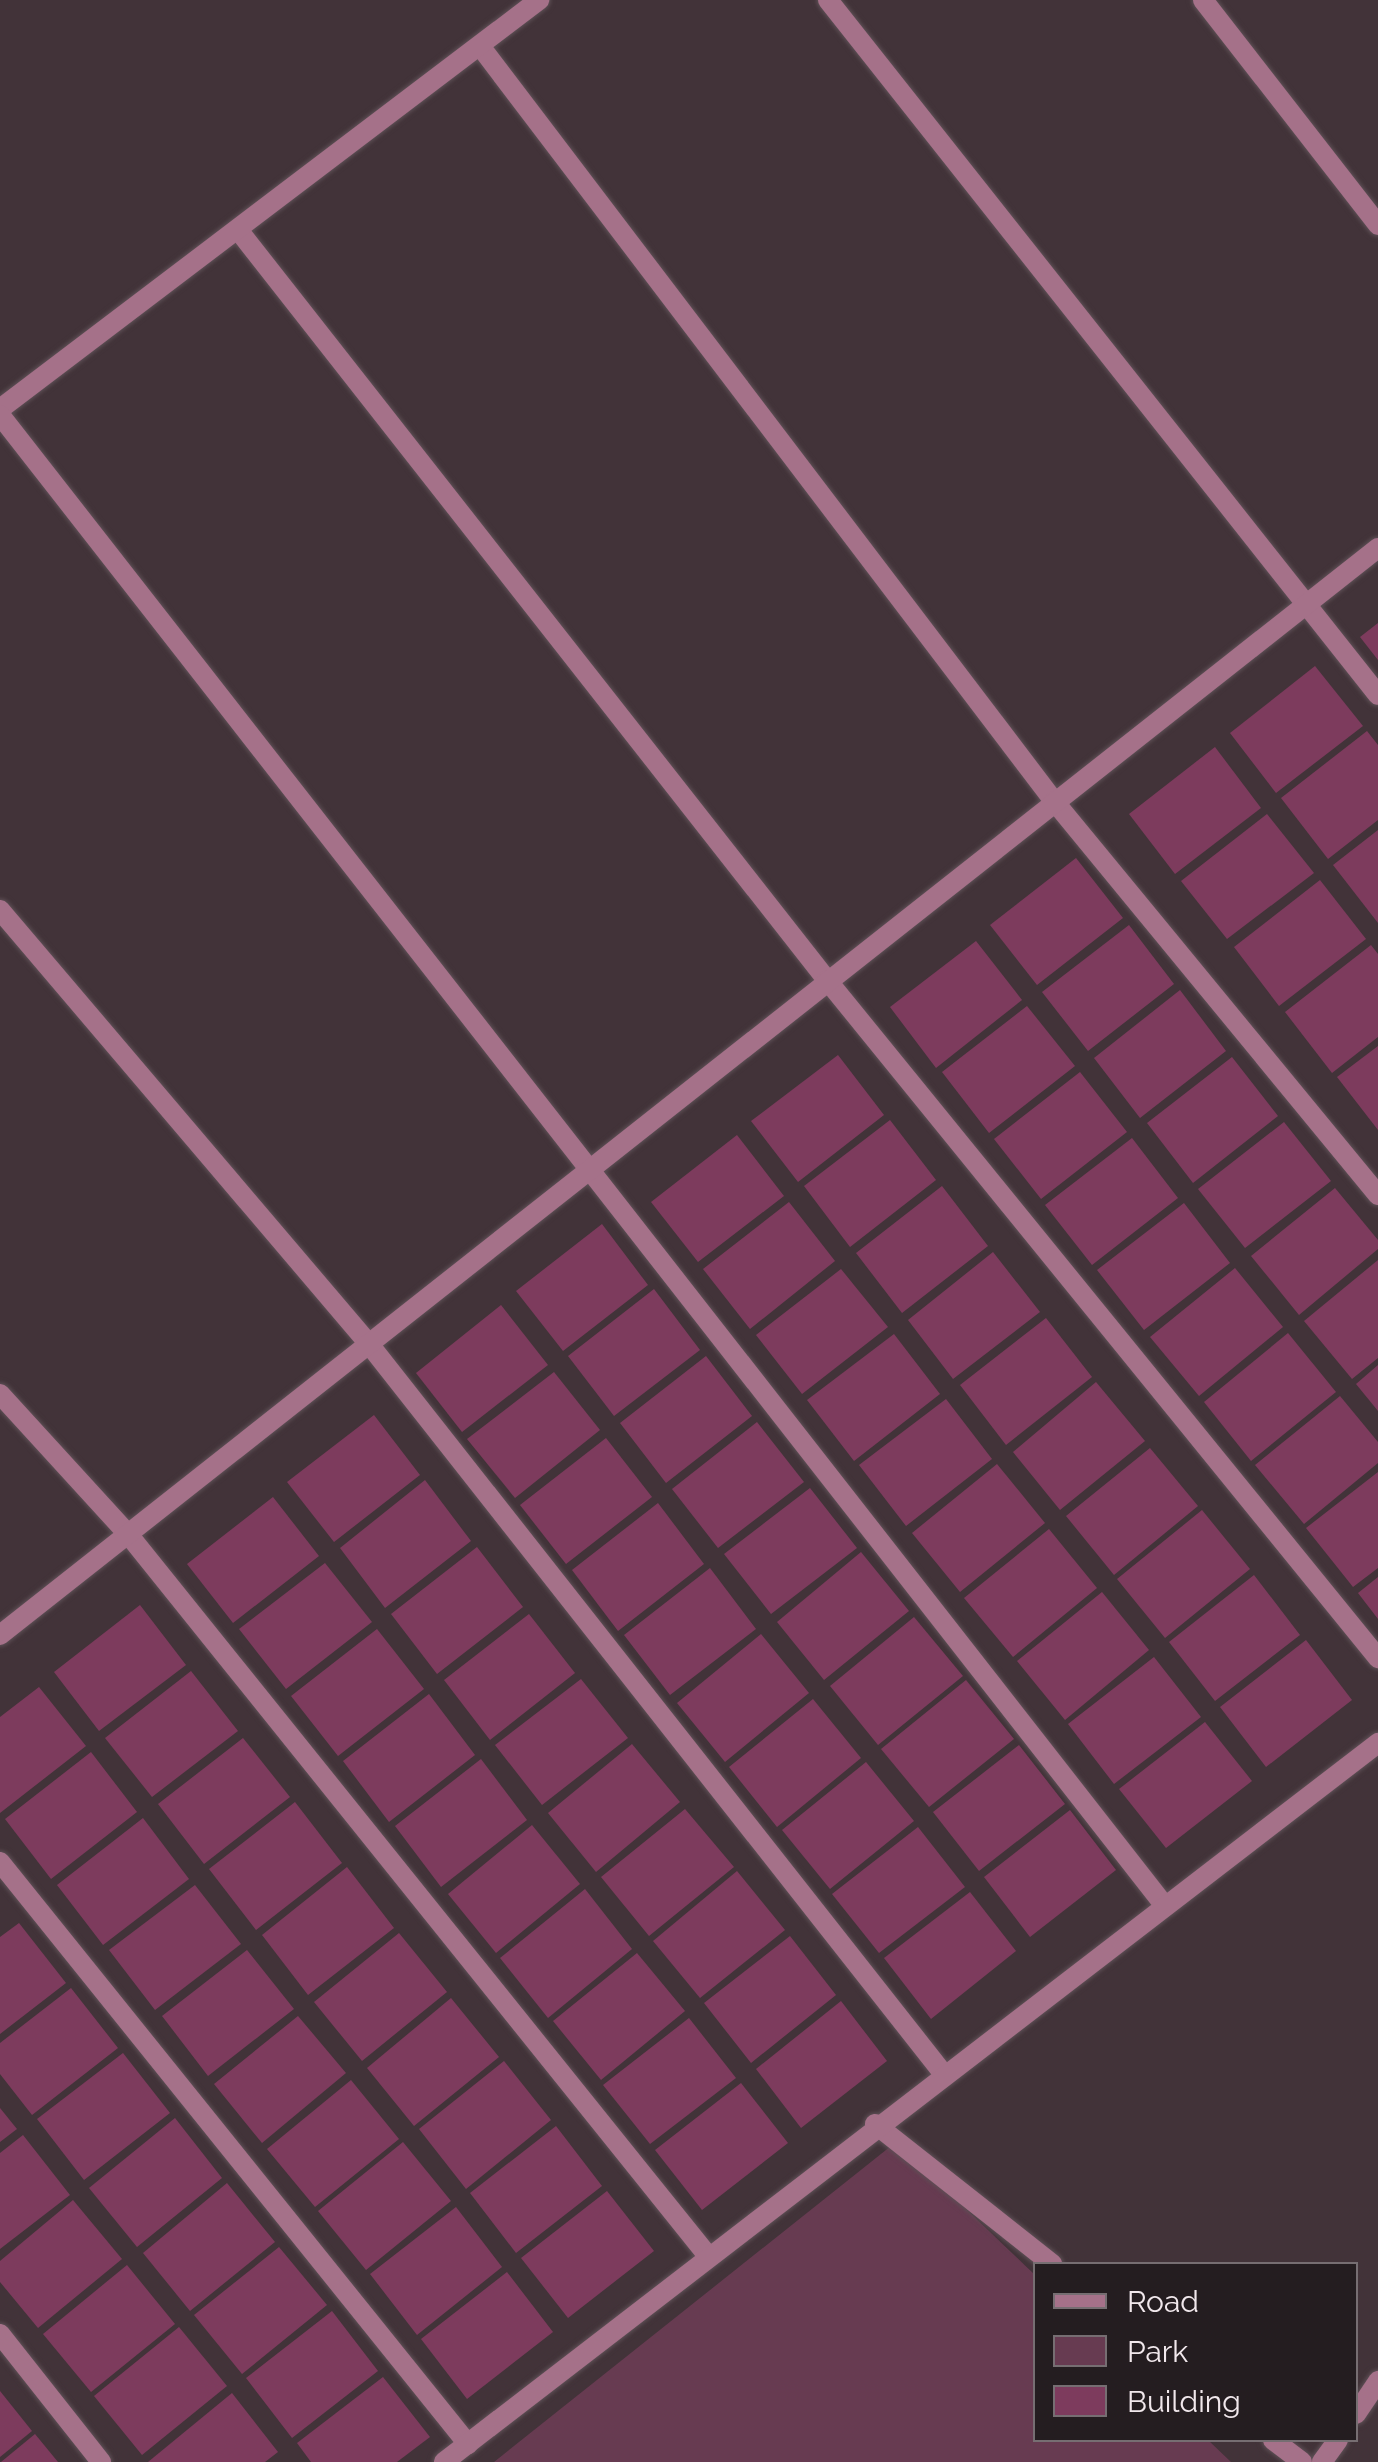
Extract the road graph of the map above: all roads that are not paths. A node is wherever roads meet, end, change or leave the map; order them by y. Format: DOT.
graph roads {
  1 [pos="539,0"];
  2 [pos="828,0"];
  3 [pos="1203,0"];
  4 [pos="480,46"];
  5 [pos="1378,225"];
  6 [pos="238,231"];
  7 [pos="0,412"];
  8 [pos="1378,548"];
  9 [pos="1306,604"];
  10 [pos="1378,695"];
  11 [pos="1054,801"];
  12 [pos="0,910"];
  13 [pos="827,980"];
  14 [pos="590,1167"];
  15 [pos="1378,1195"];
  16 [pos="369,1344"];
  17 [pos="0,1394"];
  18 [pos="128,1534"];
  19 [pos="0,1635"];
  20 [pos="1378,1658"];
  21 [pos="1378,1743"];
  22 [pos="0,1862"];
  23 [pos="1164,1905"];
  24 [pos="942,2072"];
  25 [pos="875,2124"];
  26 [pos="708,2256"];
  27 [pos="1049,2262"];
  28 [pos="0,2334"];
  29 [pos="1378,2381"];
  30 [pos="1358,2411"];
  31 [pos="1276,2442"];
  32 [pos="468,2444"];
  33 [pos="101,2462"];
  34 [pos="444,2462"];
  35 [pos="1302,2462"];
  1 -- 4 [label="street"];
  2 -- 9 [label="street"];
  3 -- 5 [label="street"];
  4 -- 6 [label="street"];
  4 -- 11 [label="street"];
  6 -- 7 [label="street"];
  6 -- 13 [label="street"];
  7 -- 14 [label="street"];
  8 -- 9 [label="street"];
  9 -- 10 [label="street"];
  9 -- 11 [label="street"];
  11 -- 13 [label="street"];
  11 -- 15 [label="street"];
  12 -- 16 [label="street"];
  13 -- 14 [label="street"];
  13 -- 20 [label="street"];
  14 -- 16 [label="street"];
  14 -- 23 [label="street"];
  16 -- 18 [label="street"];
  16 -- 24 [label="street"];
  17 -- 18 [label="street"];
  18 -- 19 [label="street"];
  18 -- 26 [label="street"];
  21 -- 23 [label="street"];
  22 -- 32 [label="street"];
  23 -- 24 [label="street"];
  24 -- 25 [label="street"];
  25 -- 26 [label="street"];
  25 -- 27 [label="street"];
  26 -- 32 [label="street"];
  28 -- 33 [label="street"];
  29 -- 30 [label="street"];
  31 -- 35 [label="street"];
  32 -- 34 [label="street"];
}
